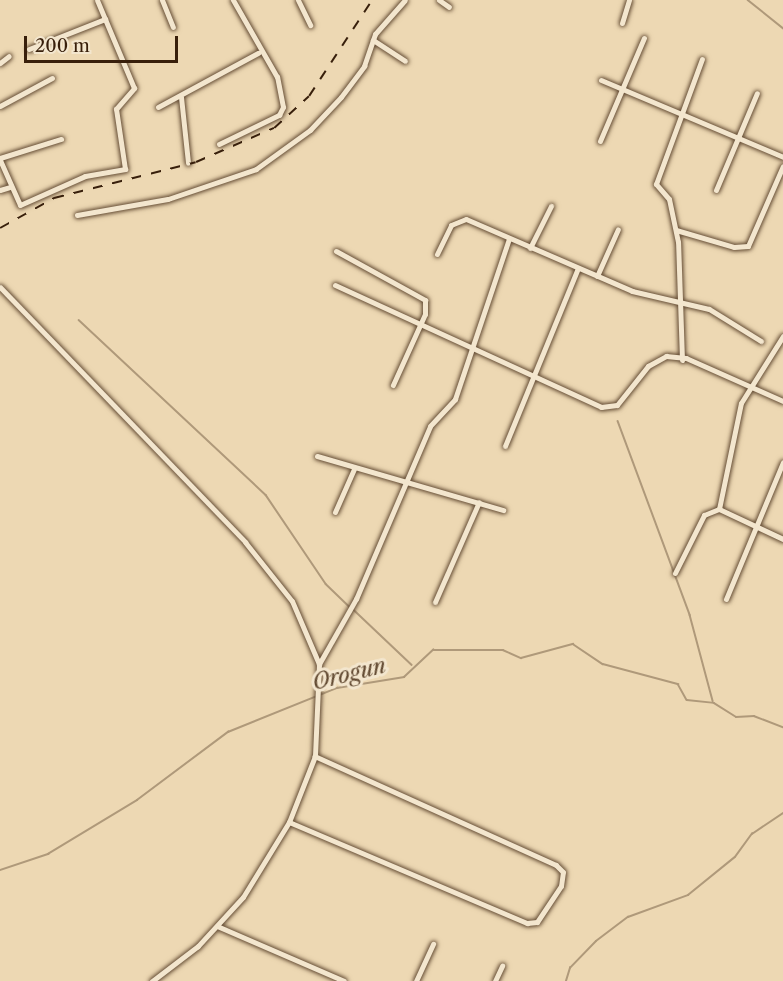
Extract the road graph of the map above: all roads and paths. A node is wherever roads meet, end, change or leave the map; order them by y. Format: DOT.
graph roads {
  1 [pos="97,0"];
  2 [pos="162,0"];
  3 [pos="233,0"];
  4 [pos="298,0"];
  5 [pos="405,0"];
  6 [pos="439,0"];
  7 [pos="629,0"];
  8 [pos="449,7"];
  9 [pos="105,19"];
  10 [pos="622,23"];
  11 [pos="310,25"];
  12 [pos="173,27"];
  13 [pos="644,38"];
  14 [pos="373,40"];
  15 [pos="29,49"];
  16 [pos="258,53"];
  17 [pos="9,56"];
  18 [pos="702,59"];
  19 [pos="405,61"];
  20 [pos="0,63"];
  21 [pos="52,78"];
  22 [pos="601,80"];
  23 [pos="622,89"];
  24 [pos="757,93"];
  25 [pos="181,97"];
  26 [pos="0,106"];
  27 [pos="158,107"];
  28 [pos="680,114"];
  29 [pos="738,138"];
  30 [pos="62,139"];
  31 [pos="600,141"];
  32 [pos="219,144"];
  33 [pos="783,157"];
  34 [pos="0,159"];
  35 [pos="188,163"];
  36 [pos="783,166"];
  37 [pos="10,187"];
  38 [pos="0,190"];
  39 [pos="716,190"];
  40 [pos="551,206"];
  41 [pos="77,215"];
  42 [pos="618,229"];
  43 [pos="676,230"];
  44 [pos="509,239"];
  45 [pos="530,248"];
  46 [pos="336,251"];
  47 [pos="437,254"];
  48 [pos="578,268"];
  49 [pos="597,276"];
  50 [pos="335,285"];
  51 [pos="0,286"];
  52 [pos="680,306"];
  53 [pos="420,326"];
  54 [pos="783,336"];
  55 [pos="761,341"];
  56 [pos="474,350"];
  57 [pos="682,360"];
  58 [pos="534,377"];
  59 [pos="393,385"];
  60 [pos="751,387"];
  61 [pos="783,401"];
  62 [pos="505,446"];
  63 [pos="317,456"];
  64 [pos="783,462"];
  65 [pos="354,469"];
  66 [pos="406,482"];
  67 [pos="479,502"];
  68 [pos="719,509"];
  69 [pos="503,510"];
  70 [pos="335,512"];
  71 [pos="758,527"];
  72 [pos="783,539"];
  73 [pos="675,573"];
  74 [pos="726,599"];
  75 [pos="435,602"];
  76 [pos="319,664"];
  77 [pos="315,756"];
  78 [pos="289,822"];
  79 [pos="217,926"];
  80 [pos="433,944"];
  81 [pos="502,966"];
  82 [pos="152,981"];
  83 [pos="344,981"];
  84 [pos="416,981"];
  85 [pos="495,981"];
  1 -- 9 [label="street"];
  2 -- 12 [label="street"];
  3 -- 16 [label="street"];
  4 -- 11 [label="street"];
  5 -- 14 [label="street"];
  6 -- 8 [label="street"];
  7 -- 10 [label="street"];
  9 -- 15 [label="street"];
  9 -- 37 [label="street"];
  13 -- 23 [label="street"];
  14 -- 19 [label="street"];
  14 -- 41 [label="street"];
  16 -- 25 [label="street"];
  16 -- 32 [label="street"];
  17 -- 20 [label="street"];
  18 -- 28 [label="street"];
  21 -- 26 [label="street"];
  22 -- 23 [label="street"];
  23 -- 28 [label="street"];
  23 -- 31 [label="street"];
  24 -- 29 [label="street"];
  25 -- 27 [label="street"];
  25 -- 35 [label="street"];
  28 -- 29 [label="street"];
  28 -- 43 [label="street"];
  29 -- 33 [label="street"];
  29 -- 39 [label="street"];
  30 -- 34 [label="street"];
  34 -- 37 [label="street"];
  36 -- 43 [label="street"];
  37 -- 38 [label="street"];
  40 -- 45 [label="street"];
  42 -- 49 [label="street"];
  43 -- 52 [label="street"];
  44 -- 45 [label="street"];
  44 -- 47 [label="street"];
  44 -- 56 [label="street"];
  45 -- 48 [label="street"];
  46 -- 53 [label="street"];
  48 -- 49 [label="street"];
  48 -- 58 [label="street"];
  49 -- 52 [label="street"];
  50 -- 53 [label="street"];
  51 -- 76 [label="street"];
  52 -- 55 [label="street"];
  52 -- 57 [label="street"];
  53 -- 56 [label="street"];
  53 -- 59 [label="street"];
  54 -- 60 [label="street"];
  56 -- 58 [label="street"];
  56 -- 66 [label="street"];
  57 -- 58 [label="street"];
  57 -- 60 [label="street"];
  58 -- 62 [label="street"];
  60 -- 61 [label="street"];
  60 -- 68 [label="street"];
  63 -- 65 [label="street"];
  64 -- 71 [label="street"];
  65 -- 66 [label="street"];
  65 -- 70 [label="street"];
  66 -- 67 [label="street"];
  66 -- 76 [label="street"];
  67 -- 69 [label="street"];
  67 -- 75 [label="street"];
  68 -- 71 [label="street"];
  68 -- 73 [label="street"];
  71 -- 72 [label="street"];
  71 -- 74 [label="street"];
  76 -- 77 [label="street"];
  77 -- 78 [label="street"];
  77 -- 78 [label="street"];
  78 -- 79 [label="street"];
  79 -- 82 [label="street"];
  79 -- 83 [label="street"];
  80 -- 84 [label="street"];
  81 -- 85 [label="street"];
}
